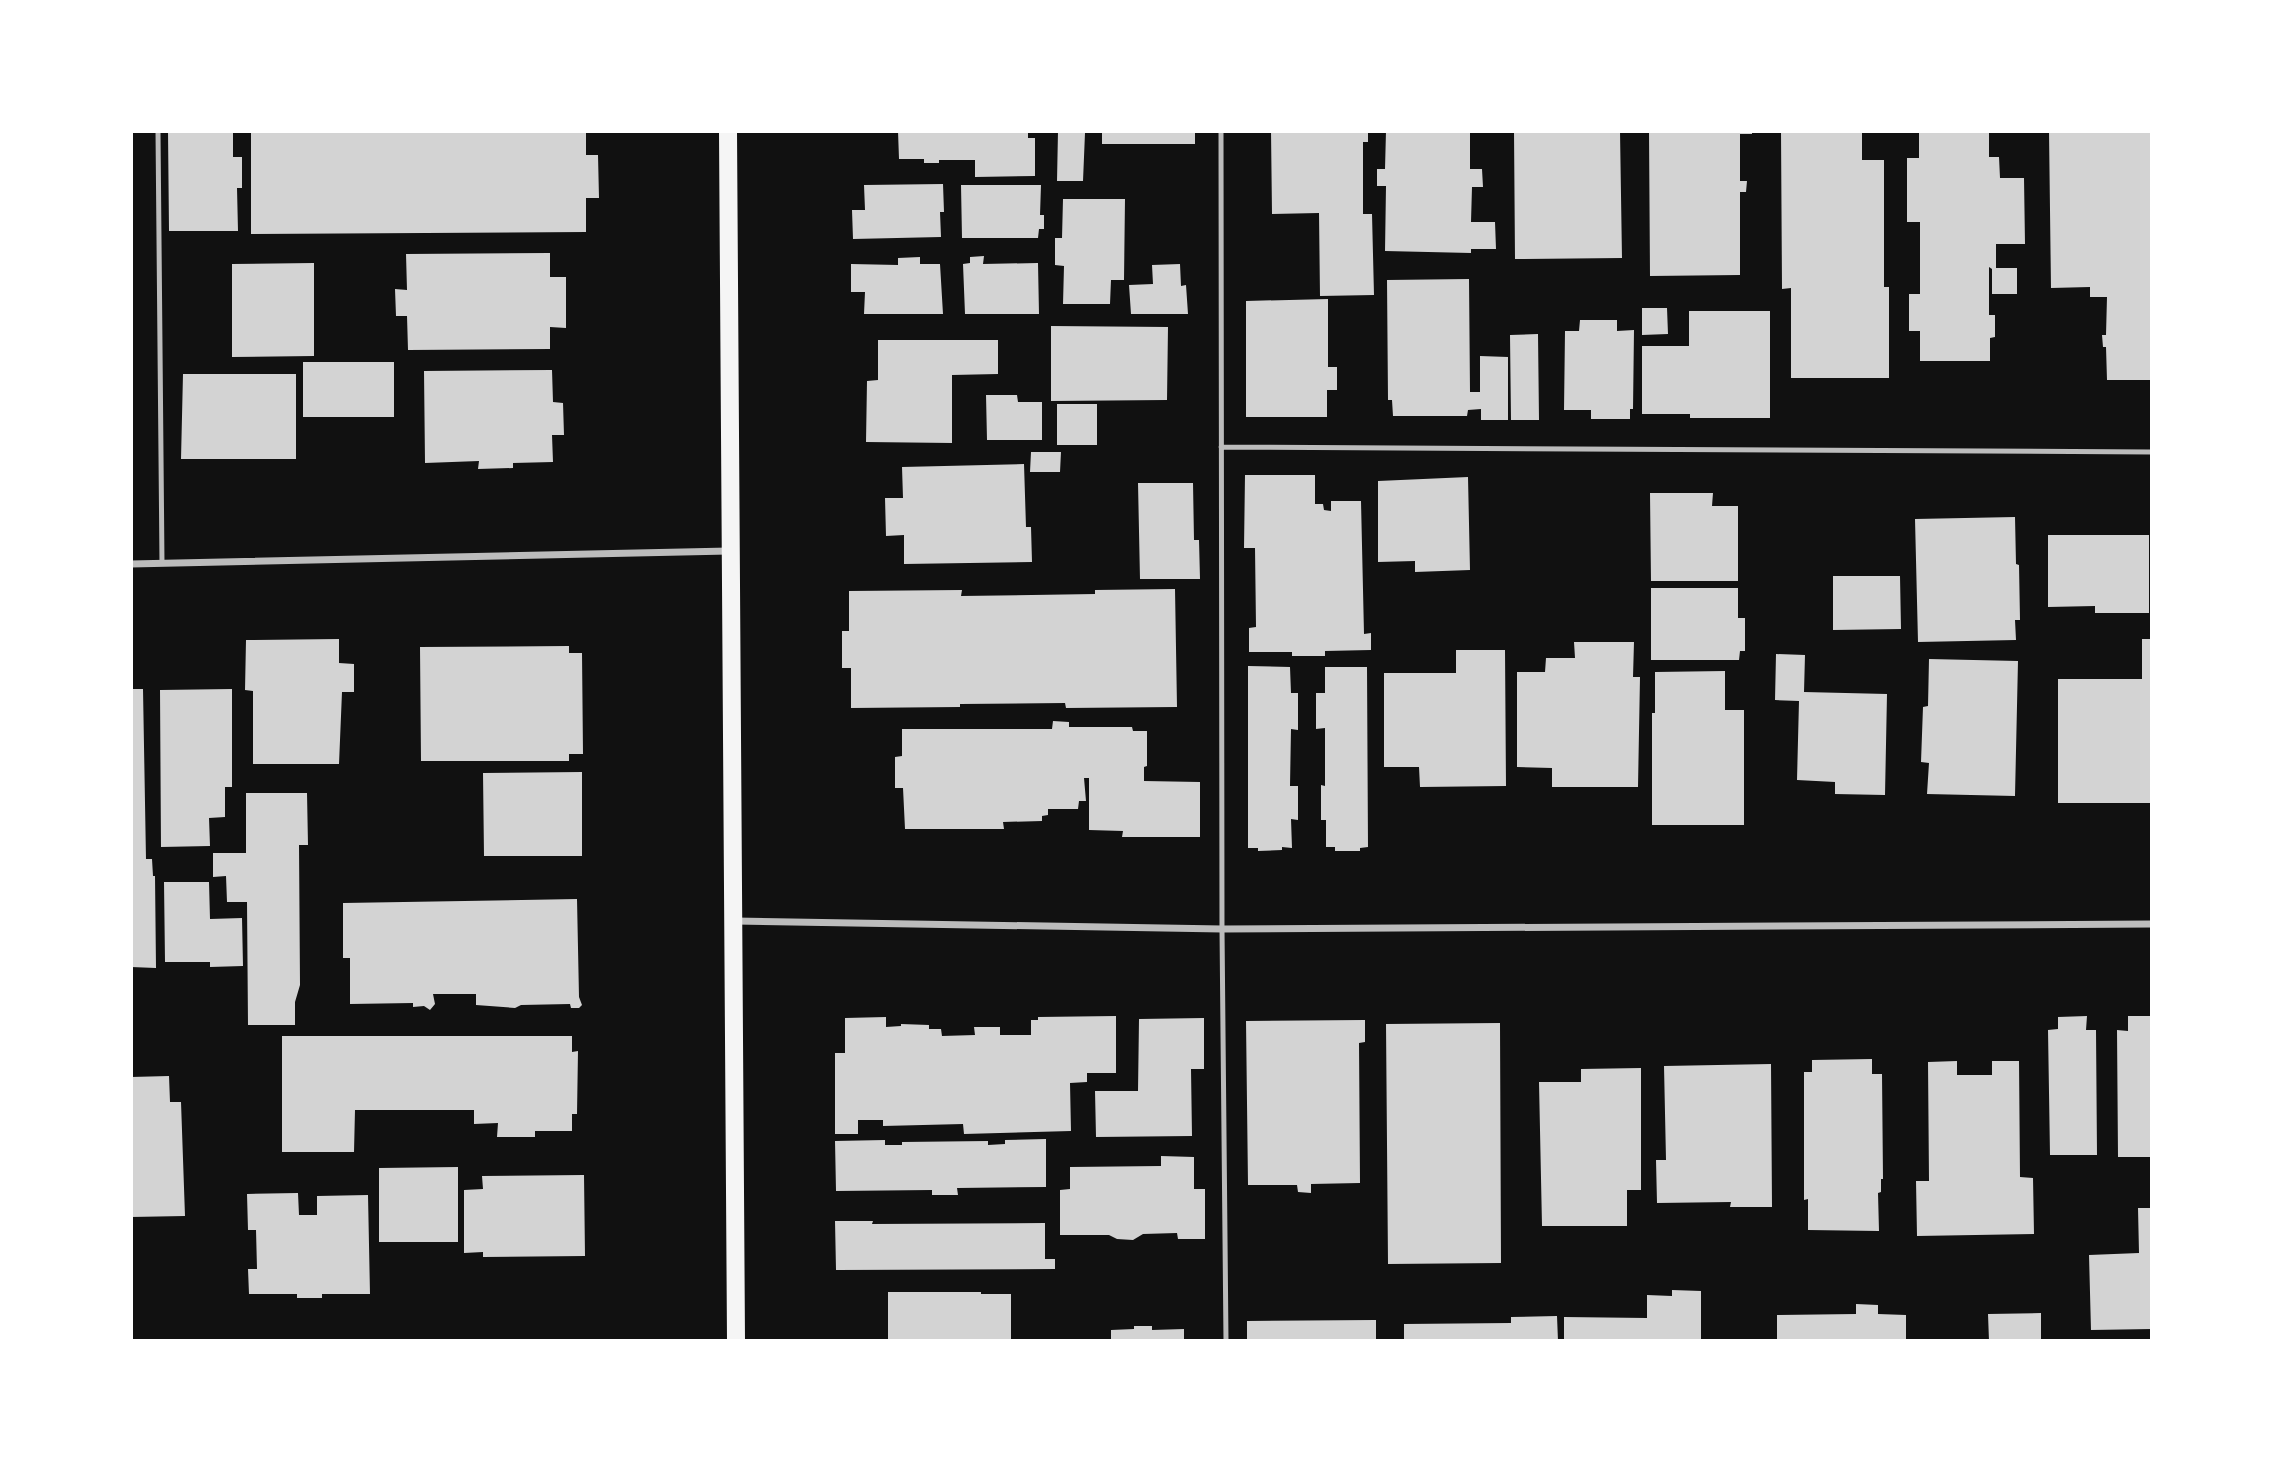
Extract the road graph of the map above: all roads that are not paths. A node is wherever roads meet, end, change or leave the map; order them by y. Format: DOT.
graph roads {
  1 [pos="158,131"];
  2 [pos="728,131"];
  3 [pos="1221,131"];
  4 [pos="1222,447"];
  5 [pos="2152,452"];
  6 [pos="731,551"];
  7 [pos="162,563"];
  8 [pos="131,564"];
  9 [pos="734,921"];
  10 [pos="2152,924"];
  11 [pos="1222,929"];
  12 [pos="736,1341"];
  13 [pos="1226,1341"];
  1 -- 7 [label="lane"];
  2 -- 6 [label="main road"];
  3 -- 4 [label="lane"];
  4 -- 5 [label="lane"];
  4 -- 11 [label="lane"];
  6 -- 7 [label="street"];
  6 -- 9 [label="main road"];
  7 -- 8 [label="street"];
  9 -- 11 [label="street"];
  9 -- 12 [label="main road"];
  10 -- 11 [label="street"];
  11 -- 13 [label="lane"];
}
